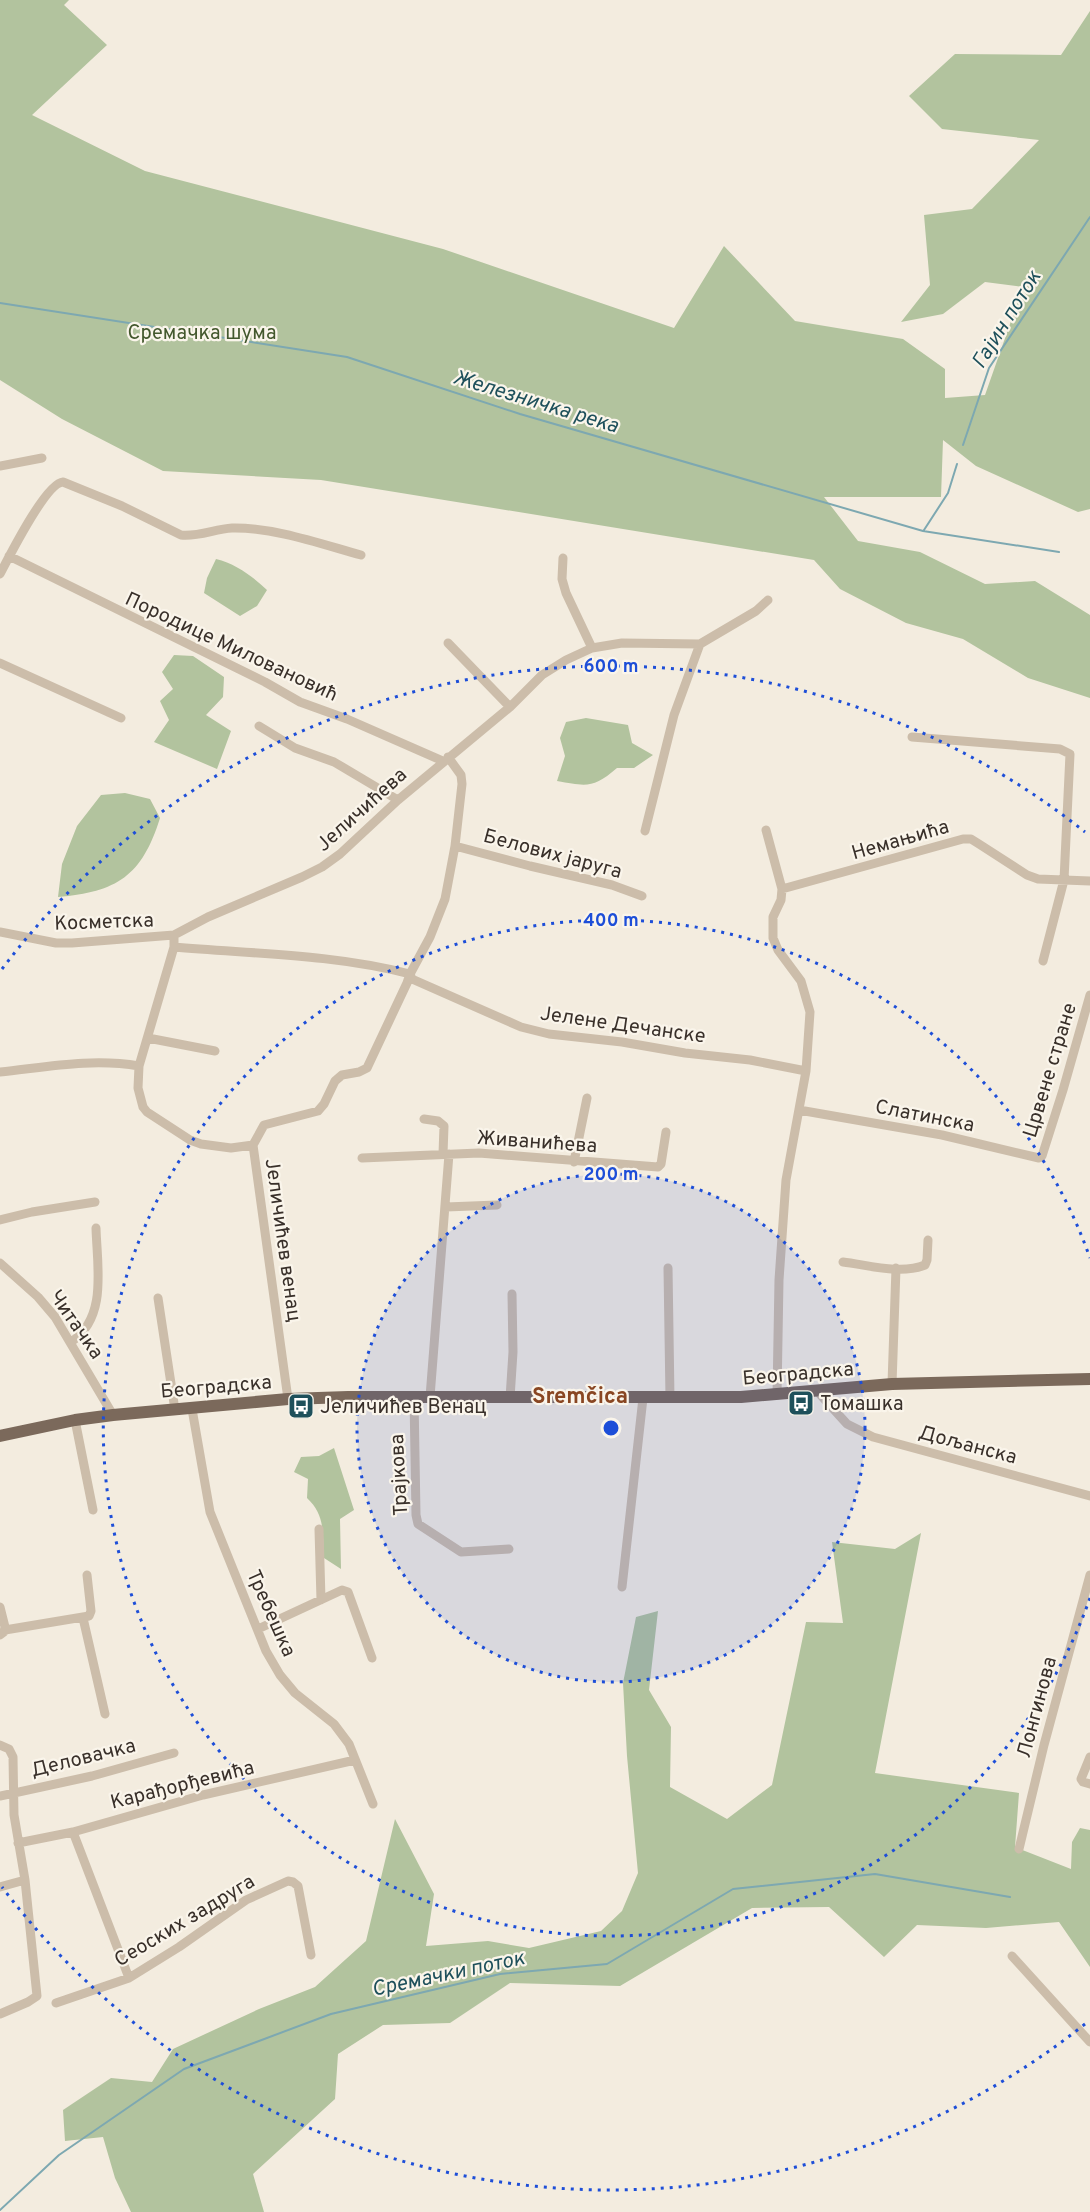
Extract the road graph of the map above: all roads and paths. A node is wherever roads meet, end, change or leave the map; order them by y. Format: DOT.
graph roads {
  1 [pos="42,458"];
  2 [pos="0,466"];
  3 [pos="361,555"];
  4 [pos="9,556"];
  5 [pos="563,558"];
  6 [pos="0,574"];
  7 [pos="768,600"];
  8 [pos="448,643"];
  9 [pos="700,644"];
  10 [pos="592,648"];
  11 [pos="0,663"];
  12 [pos="510,707"];
  13 [pos="121,718"];
  14 [pos="259,726"];
  15 [pos="912,736"];
  16 [pos="445,759"];
  17 [pos="398,800"];
  18 [pos="766,830"];
  19 [pos="645,831"];
  20 [pos="455,846"];
  21 [pos="1064,880"];
  22 [pos="1090,881"];
  23 [pos="782,889"];
  24 [pos="642,896"];
  25 [pos="0,932"];
  26 [pos="174,935"];
  27 [pos="174,947"];
  28 [pos="1043,961"];
  29 [pos="410,974"];
  30 [pos="1090,995"];
  31 [pos="148,1038"];
  32 [pos="215,1051"];
  33 [pos="139,1066"];
  34 [pos="806,1071"];
  35 [pos="0,1072"];
  36 [pos="586,1098"];
  37 [pos="799,1110"];
  38 [pos="424,1119"];
  39 [pos="666,1132"];
  40 [pos="253,1145"];
  41 [pos="446,1154"];
  42 [pos="1042,1155"];
  43 [pos="362,1158"];
  44 [pos="574,1162"];
  45 [pos="95,1202"];
  46 [pos="497,1205"];
  47 [pos="446,1207"];
  48 [pos="0,1220"];
  49 [pos="96,1228"];
  50 [pos="928,1240"];
  51 [pos="843,1262"];
  52 [pos="0,1263"];
  53 [pos="668,1268"];
  54 [pos="896,1268"];
  55 [pos="512,1294"];
  56 [pos="158,1298"];
  57 [pos="71,1342"];
  58 [pos="1090,1379"];
  59 [pos="892,1384"];
  60 [pos="817,1391"];
  61 [pos="777,1395"];
  62 [pos="414,1397"];
  63 [pos="430,1397"];
  64 [pos="510,1398"];
  65 [pos="643,1398"];
  66 [pos="670,1398"];
  67 [pos="288,1399"];
  68 [pos="192,1408"];
  69 [pos="175,1410"];
  70 [pos="113,1415"];
  71 [pos="75,1420"];
  72 [pos="0,1436"];
  73 [pos="1090,1496"];
  74 [pos="93,1510"];
  75 [pos="319,1529"];
  76 [pos="508,1549"];
  77 [pos="87,1575"];
  78 [pos="1090,1575"];
  79 [pos="622,1587"];
  80 [pos="321,1600"];
  81 [pos="0,1607"];
  82 [pos="83,1618"];
  83 [pos="258,1629"];
  84 [pos="3,1633"];
  85 [pos="372,1658"];
  86 [pos="105,1714"];
  87 [pos="0,1745"];
  88 [pos="174,1753"];
  89 [pos="1090,1756"];
  90 [pos="355,1761"];
  91 [pos="1090,1784"];
  92 [pos="14,1792"];
  93 [pos="0,1796"];
  94 [pos="373,1804"];
  95 [pos="73,1832"];
  96 [pos="18,1843"];
  97 [pos="1019,1849"];
  98 [pos="25,1880"];
  99 [pos="0,1887"];
  100 [pos="311,1954"];
  101 [pos="1012,1956"];
  102 [pos="129,1977"];
  103 [pos="57,2003"];
  104 [pos="0,2014"];
  105 [pos="1090,2042"];
  1 -- 2 [label="street"];
  3 -- 4 [label="street"];
  4 -- 6 [label="street"];
  4 -- 16 [label="street, Породице Миловановић"];
  5 -- 10 [label="street"];
  7 -- 9 [label="street"];
  8 -- 12 [label="street"];
  9 -- 10 [label="street, Јеличићева"];
  9 -- 19 [label="street"];
  10 -- 12 [label="street, Јеличићева"];
  11 -- 13 [label="street"];
  12 -- 16 [label="street, Јеличићева"];
  14 -- 17 [label="street"];
  15 -- 21 [label="street"];
  16 -- 17 [label="street, Јеличићева"];
  16 -- 20 [label="street, Јеличићев венац"];
  17 -- 26 [label="street, Јеличићева"];
  18 -- 23 [label="street"];
  20 -- 24 [label="street, Белових јаруга"];
  20 -- 29 [label="street, Јеличићев венац"];
  21 -- 22 [label="street, Немањића"];
  21 -- 23 [label="street, Немањића"];
  21 -- 28 [label="street"];
  23 -- 34 [label="street"];
  25 -- 26 [label="street, Косметска"];
  26 -- 27 [label="street"];
  27 -- 29 [label="street"];
  27 -- 31 [label="street"];
  29 -- 34 [label="street, Јелене Дечанске"];
  29 -- 40 [label="street, Јеличићев венац"];
  30 -- 42 [label="street, Црвене стране"];
  31 -- 32 [label="street"];
  31 -- 33 [label="street"];
  33 -- 35 [label="street"];
  33 -- 40 [label="street"];
  34 -- 37 [label="street"];
  36 -- 44 [label="street"];
  37 -- 42 [label="street, Слатинска"];
  37 -- 61 [label="street"];
  38 -- 41 [label="street"];
  39 -- 44 [label="street, Живанићева"];
  40 -- 67 [label="street, Јеличићев венац"];
  41 -- 43 [label="street, Живанићева"];
  41 -- 44 [label="street, Живанићева"];
  41 -- 47 [label="street, Живанићева"];
  45 -- 48 [label="street"];
  46 -- 47 [label="street"];
  47 -- 63 [label="street, Живанићева"];
  49 -- 57 [label="street"];
  50 -- 54 [label="street"];
  51 -- 54 [label="street"];
  52 -- 57 [label="street, Читачка"];
  53 -- 66 [label="street"];
  54 -- 59 [label="street"];
  55 -- 64 [label="street"];
  56 -- 69 [label="street"];
  57 -- 70 [label="street, Читачка"];
  58 -- 59 [label="main road, Београдска"];
  59 -- 60 [label="main road, Београдска"];
  60 -- 61 [label="main road, Београдска"];
  60 -- 73 [label="street, Дољанска"];
  61 -- 66 [label="main road, Београдска"];
  62 -- 63 [label="main road, Београдска"];
  62 -- 67 [label="main road, Београдска"];
  62 -- 76 [label="street, Трајкова"];
  63 -- 64 [label="main road, Београдска"];
  64 -- 65 [label="main road, Београдска"];
  65 -- 66 [label="main road, Београдска"];
  65 -- 79 [label="street"];
  67 -- 68 [label="main road, Београдска"];
  68 -- 69 [label="main road, Београдска"];
  68 -- 83 [label="street, Требешка"];
  69 -- 70 [label="main road, Београдска"];
  70 -- 71 [label="main road, Београдска"];
  71 -- 72 [label="main road, Београдска"];
  71 -- 74 [label="street"];
  75 -- 80 [label="street"];
  77 -- 82 [label="street"];
  78 -- 97 [label="street, Лонгинова"];
  80 -- 83 [label="street"];
  80 -- 85 [label="street"];
  81 -- 84 [label="street"];
  82 -- 84 [label="street"];
  82 -- 86 [label="street"];
  83 -- 90 [label="street, Требешка"];
  87 -- 92 [label="street"];
  88 -- 92 [label="street, Деловачка"];
  89 -- 91 [label="street"];
  90 -- 94 [label="street, Требешка"];
  90 -- 95 [label="street, Карађорђевића"];
  92 -- 93 [label="street, Деловачка"];
  92 -- 96 [label="street"];
  95 -- 96 [label="street, Карађорђевића"];
  95 -- 102 [label="street"];
  96 -- 98 [label="street"];
  98 -- 99 [label="street"];
  98 -- 104 [label="street"];
  100 -- 102 [label="street, Сеоских задруга"];
  101 -- 105 [label="street"];
  102 -- 103 [label="street, Сеоских задруга"];
}
